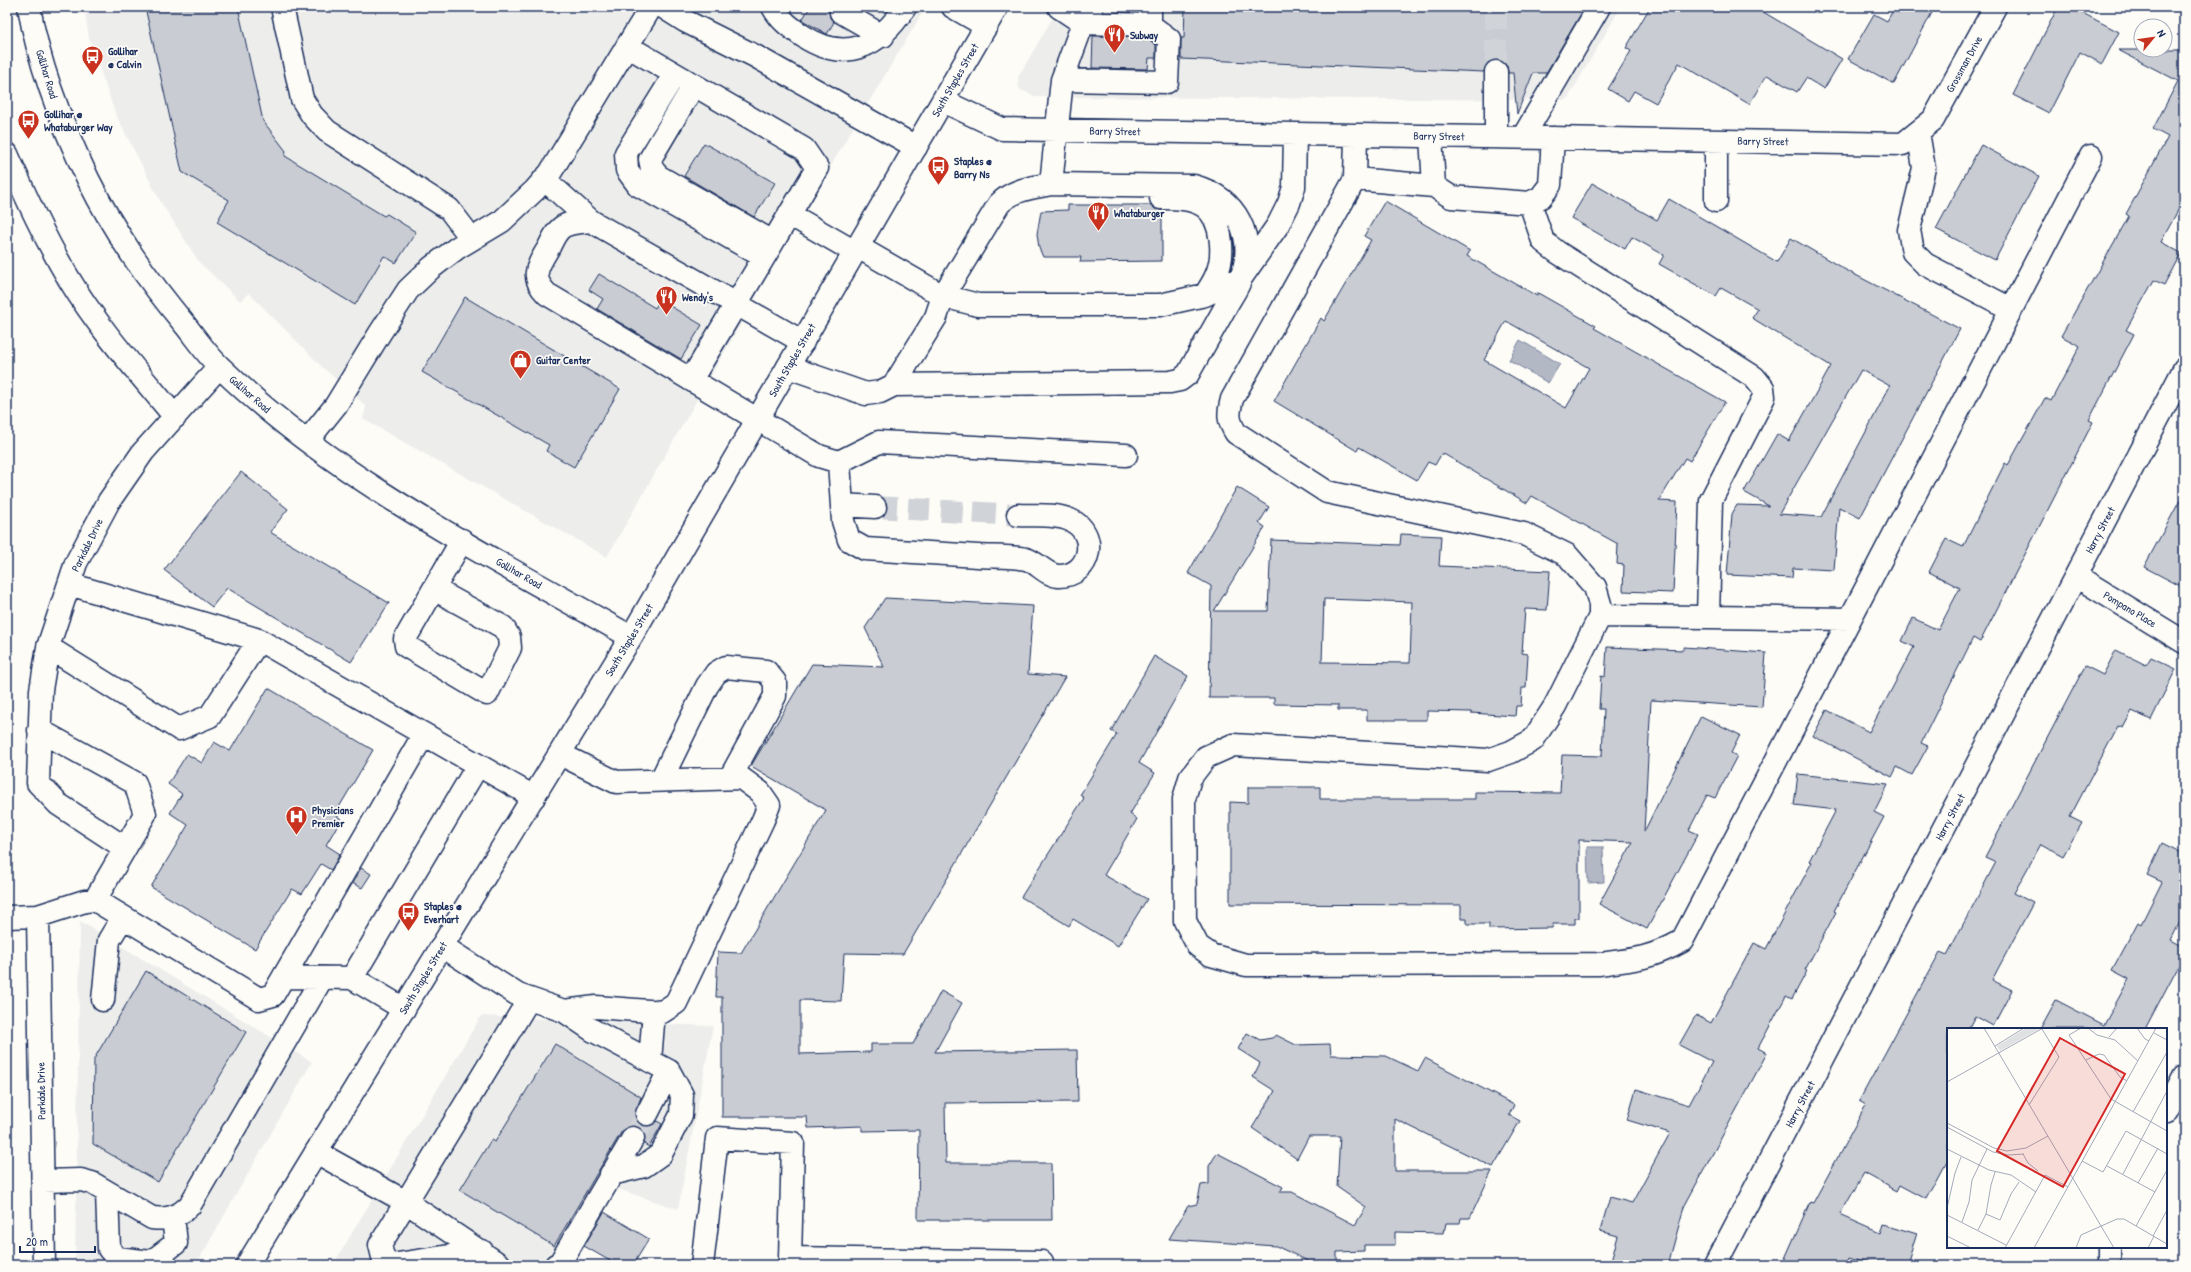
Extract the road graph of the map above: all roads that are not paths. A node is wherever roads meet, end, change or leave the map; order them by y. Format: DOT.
graph roads {
  1 [pos="29,7"];
  2 [pos="282,7"];
  3 [pos="651,7"];
  4 [pos="663,7"];
  5 [pos="773,7"];
  6 [pos="905,7"];
  7 [pos="953,7"];
  8 [pos="997,7"];
  9 [pos="1059,7"];
  10 [pos="1599,7"];
  11 [pos="1995,7"];
  12 [pos="841,12"];
  13 [pos="1087,15"];
  14 [pos="1150,16"];
  15 [pos="986,26"];
  16 [pos="883,36"];
  17 [pos="627,46"];
  18 [pos="1496,72"];
  19 [pos="675,74"];
  20 [pos="1062,80"];
  21 [pos="694,85"];
  22 [pos="943,101"];
  23 [pos="1925,126"];
  24 [pos="1055,130"];
  25 [pos="1295,134"];
  26 [pos="1356,135"];
  27 [pos="1431,136"];
  28 [pos="1496,137"];
  29 [pos="1523,137"];
  30 [pos="1553,138"];
  31 [pos="1716,141"];
  32 [pos="916,147"];
  33 [pos="7,154"];
  34 [pos="2091,156"];
  35 [pos="544,179"];
  36 [pos="1355,179"];
  37 [pos="1054,184"];
  38 [pos="1434,186"];
  39 [pos="1716,201"];
  40 [pos="1530,203"];
  41 [pos="789,214"];
  42 [pos="591,221"];
  43 [pos="472,239"];
  44 [pos="768,249"];
  45 [pos="856,249"];
  46 [pos="1241,278"];
  47 [pos="1205,295"];
  48 [pos="943,296"];
  49 [pos="736,304"];
  50 [pos="2011,309"];
  51 [pos="802,342"];
  52 [pos="220,367"];
  53 [pos="788,367"];
  54 [pos="2184,369"];
  55 [pos="691,380"];
  56 [pos="894,385"];
  57 [pos="175,417"];
  58 [pos="757,420"];
  59 [pos="308,440"];
  60 [pos="1126,455"];
  61 [pos="839,462"];
  62 [pos="842,505"];
  63 [pos="875,507"];
  64 [pos="1018,515"];
  65 [pos="462,540"];
  66 [pos="2076,576"];
  67 [pos="69,584"];
  68 [pos="434,589"];
  69 [pos="1600,616"];
  70 [pos="1708,617"];
  71 [pos="1850,619"];
  72 [pos="631,637"];
  73 [pos="259,640"];
  74 [pos="2184,642"];
  75 [pos="48,647"];
  76 [pos="39,730"];
  77 [pos="424,734"];
  78 [pos="560,754"];
  79 [pos="478,765"];
  80 [pos="730,778"];
  81 [pos="661,780"];
  82 [pos="534,797"];
  83 [pos="126,848"];
  84 [pos="95,900"];
  85 [pos="38,916"];
  86 [pos="7,917"];
  87 [pos="123,917"];
  88 [pos="442,946"];
  89 [pos="285,977"];
  90 [pos="322,978"];
  91 [pos="352,978"];
  92 [pos="103,1000"];
  93 [pos="529,1000"];
  94 [pos="404,1009"];
  95 [pos="564,1011"];
  96 [pos="654,1011"];
  97 [pos="660,1066"];
  98 [pos="2184,1076"];
  99 [pos="2167,1109"];
  100 [pos="647,1114"];
  101 [pos="633,1138"];
  102 [pos="316,1152"];
  103 [pos="611,1174"];
  104 [pos="43,1181"];
  105 [pos="107,1192"];
  106 [pos="406,1202"];
  107 [pos="173,1217"];
  108 [pos="2109,1248"];
  109 [pos="482,1251"];
  110 [pos="790,1262"];
  111 [pos="44,1265"];
  112 [pos="247,1265"];
  113 [pos="384,1265"];
  114 [pos="391,1265"];
  115 [pos="500,1265"];
  116 [pos="556,1265"];
  117 [pos="702,1265"];
  118 [pos="1042,1265"];
  119 [pos="1716,1265"];
  120 [pos="2109,1265"];
  1 -- 52 [label="street, Gollihar Road"];
  2 -- 43 [label="street"];
  3 -- 17 [label="street"];
  4 -- 32 [label="street"];
  5 -- 16 [label="street"];
  6 -- 16 [label="street"];
  7 -- 15 [label="street"];
  8 -- 15 [label="street, South Staples Street"];
  9 -- 13 [label="street"];
  10 -- 29 [label="street"];
  11 -- 23 [label="street, Grossman Drive"];
  12 -- 16 [label="street"];
  13 -- 14 [label="street"];
  13 -- 20 [label="street"];
  14 -- 20 [label="street"];
  15 -- 22 [label="street, South Staples Street"];
  17 -- 19 [label="street"];
  17 -- 35 [label="street"];
  18 -- 28 [label="street"];
  19 -- 21 [label="street"];
  19 -- 44 [label="street"];
  20 -- 24 [label="street"];
  21 -- 41 [label="street"];
  21 -- 44 [label="street"];
  22 -- 24 [label="street, Barry Street"];
  22 -- 32 [label="street, South Staples Street"];
  23 -- 31 [label="street, Barry Street"];
  23 -- 50 [label="street"];
  24 -- 25 [label="street, Barry Street"];
  24 -- 37 [label="street"];
  25 -- 26 [label="street, Barry Street"];
  25 -- 46 [label="street"];
  26 -- 27 [label="street, Barry Street"];
  26 -- 36 [label="street"];
  27 -- 28 [label="street, Barry Street"];
  27 -- 38 [label="street"];
  28 -- 29 [label="street, Barry Street"];
  29 -- 30 [label="street, Barry Street"];
  30 -- 31 [label="street, Barry Street"];
  30 -- 40 [label="street"];
  31 -- 39 [label="street"];
  32 -- 45 [label="street, South Staples Street"];
  33 -- 57 [label="street"];
  34 -- 50 [label="street"];
  35 -- 42 [label="street"];
  35 -- 43 [label="street"];
  36 -- 38 [label="street"];
  36 -- 69 [label="street"];
  37 -- 46 [label="street"];
  37 -- 47 [label="street"];
  37 -- 48 [label="street"];
  38 -- 40 [label="street"];
  40 -- 70 [label="street"];
  41 -- 44 [label="street"];
  41 -- 45 [label="street"];
  42 -- 49 [label="street"];
  42 -- 55 [label="street"];
  43 -- 59 [label="street"];
  44 -- 49 [label="street"];
  45 -- 48 [label="street"];
  45 -- 51 [label="street, South Staples Street"];
  46 -- 47 [label="street"];
  46 -- 56 [label="street"];
  47 -- 48 [label="street"];
  48 -- 56 [label="street"];
  49 -- 51 [label="street"];
  49 -- 55 [label="street"];
  50 -- 71 [label="street"];
  51 -- 53 [label="street, South Staples Street"];
  52 -- 57 [label="street, Parkdale Drive"];
  52 -- 59 [label="street, Gollihar Road"];
  53 -- 56 [label="street"];
  53 -- 58 [label="street, South Staples Street"];
  54 -- 66 [label="street, Harry Street"];
  55 -- 58 [label="street"];
  57 -- 67 [label="street, Parkdale Drive"];
  58 -- 61 [label="street"];
  58 -- 72 [label="street, South Staples Street"];
  59 -- 65 [label="street, Gollihar Road"];
  60 -- 61 [label="street"];
  61 -- 62 [label="street"];
  62 -- 63 [label="street"];
  62 -- 64 [label="street"];
  65 -- 68 [label="street"];
  65 -- 72 [label="street, Gollihar Road"];
  66 -- 74 [label="street, Pompano Place"];
  66 -- 119 [label="street, Harry Street"];
  67 -- 73 [label="street"];
  67 -- 75 [label="street, Parkdale Drive"];
  68 -- 68 [label="street"];
  69 -- 70 [label="street"];
  69 -- 71 [label="street"];
  70 -- 71 [label="street"];
  72 -- 78 [label="street, South Staples Street"];
  73 -- 75 [label="street"];
  73 -- 77 [label="street"];
  75 -- 76 [label="street, Parkdale Drive"];
  76 -- 83 [label="street, Parkdale Drive"];
  76 -- 83 [label="street"];
  77 -- 79 [label="street"];
  77 -- 89 [label="street"];
  78 -- 81 [label="street"];
  78 -- 82 [label="street, South Staples Street"];
  79 -- 82 [label="street"];
  79 -- 91 [label="street"];
  80 -- 81 [label="street"];
  80 -- 81 [label="street"];
  80 -- 96 [label="street"];
  82 -- 88 [label="street, South Staples Street"];
  83 -- 84 [label="street"];
  84 -- 85 [label="street"];
  84 -- 87 [label="street"];
  85 -- 86 [label="street"];
  85 -- 104 [label="street, Parkdale Drive"];
  87 -- 89 [label="street"];
  87 -- 92 [label="street"];
  88 -- 93 [label="street"];
  88 -- 94 [label="street, South Staples Street"];
  89 -- 90 [label="street"];
  90 -- 91 [label="street"];
  90 -- 107 [label="street"];
  91 -- 94 [label="street"];
  93 -- 95 [label="street"];
  93 -- 106 [label="street"];
  94 -- 102 [label="street, South Staples Street"];
  95 -- 96 [label="street"];
  95 -- 97 [label="street"];
  96 -- 97 [label="street"];
  97 -- 100 [label="street"];
  97 -- 103 [label="street"];
  98 -- 99 [label="street"];
  101 -- 103 [label="street"];
  102 -- 106 [label="street"];
  102 -- 112 [label="street, South Staples Street"];
  103 -- 116 [label="street"];
  104 -- 105 [label="street"];
  104 -- 111 [label="street, Parkdale Drive"];
  105 -- 107 [label="street"];
  105 -- 107 [label="street"];
  106 -- 109 [label="street"];
  106 -- 113 [label="street"];
  108 -- 120 [label="street"];
  109 -- 114 [label="street"];
  109 -- 115 [label="street"];
  110 -- 117 [label="street"];
  110 -- 118 [label="street"];
}
